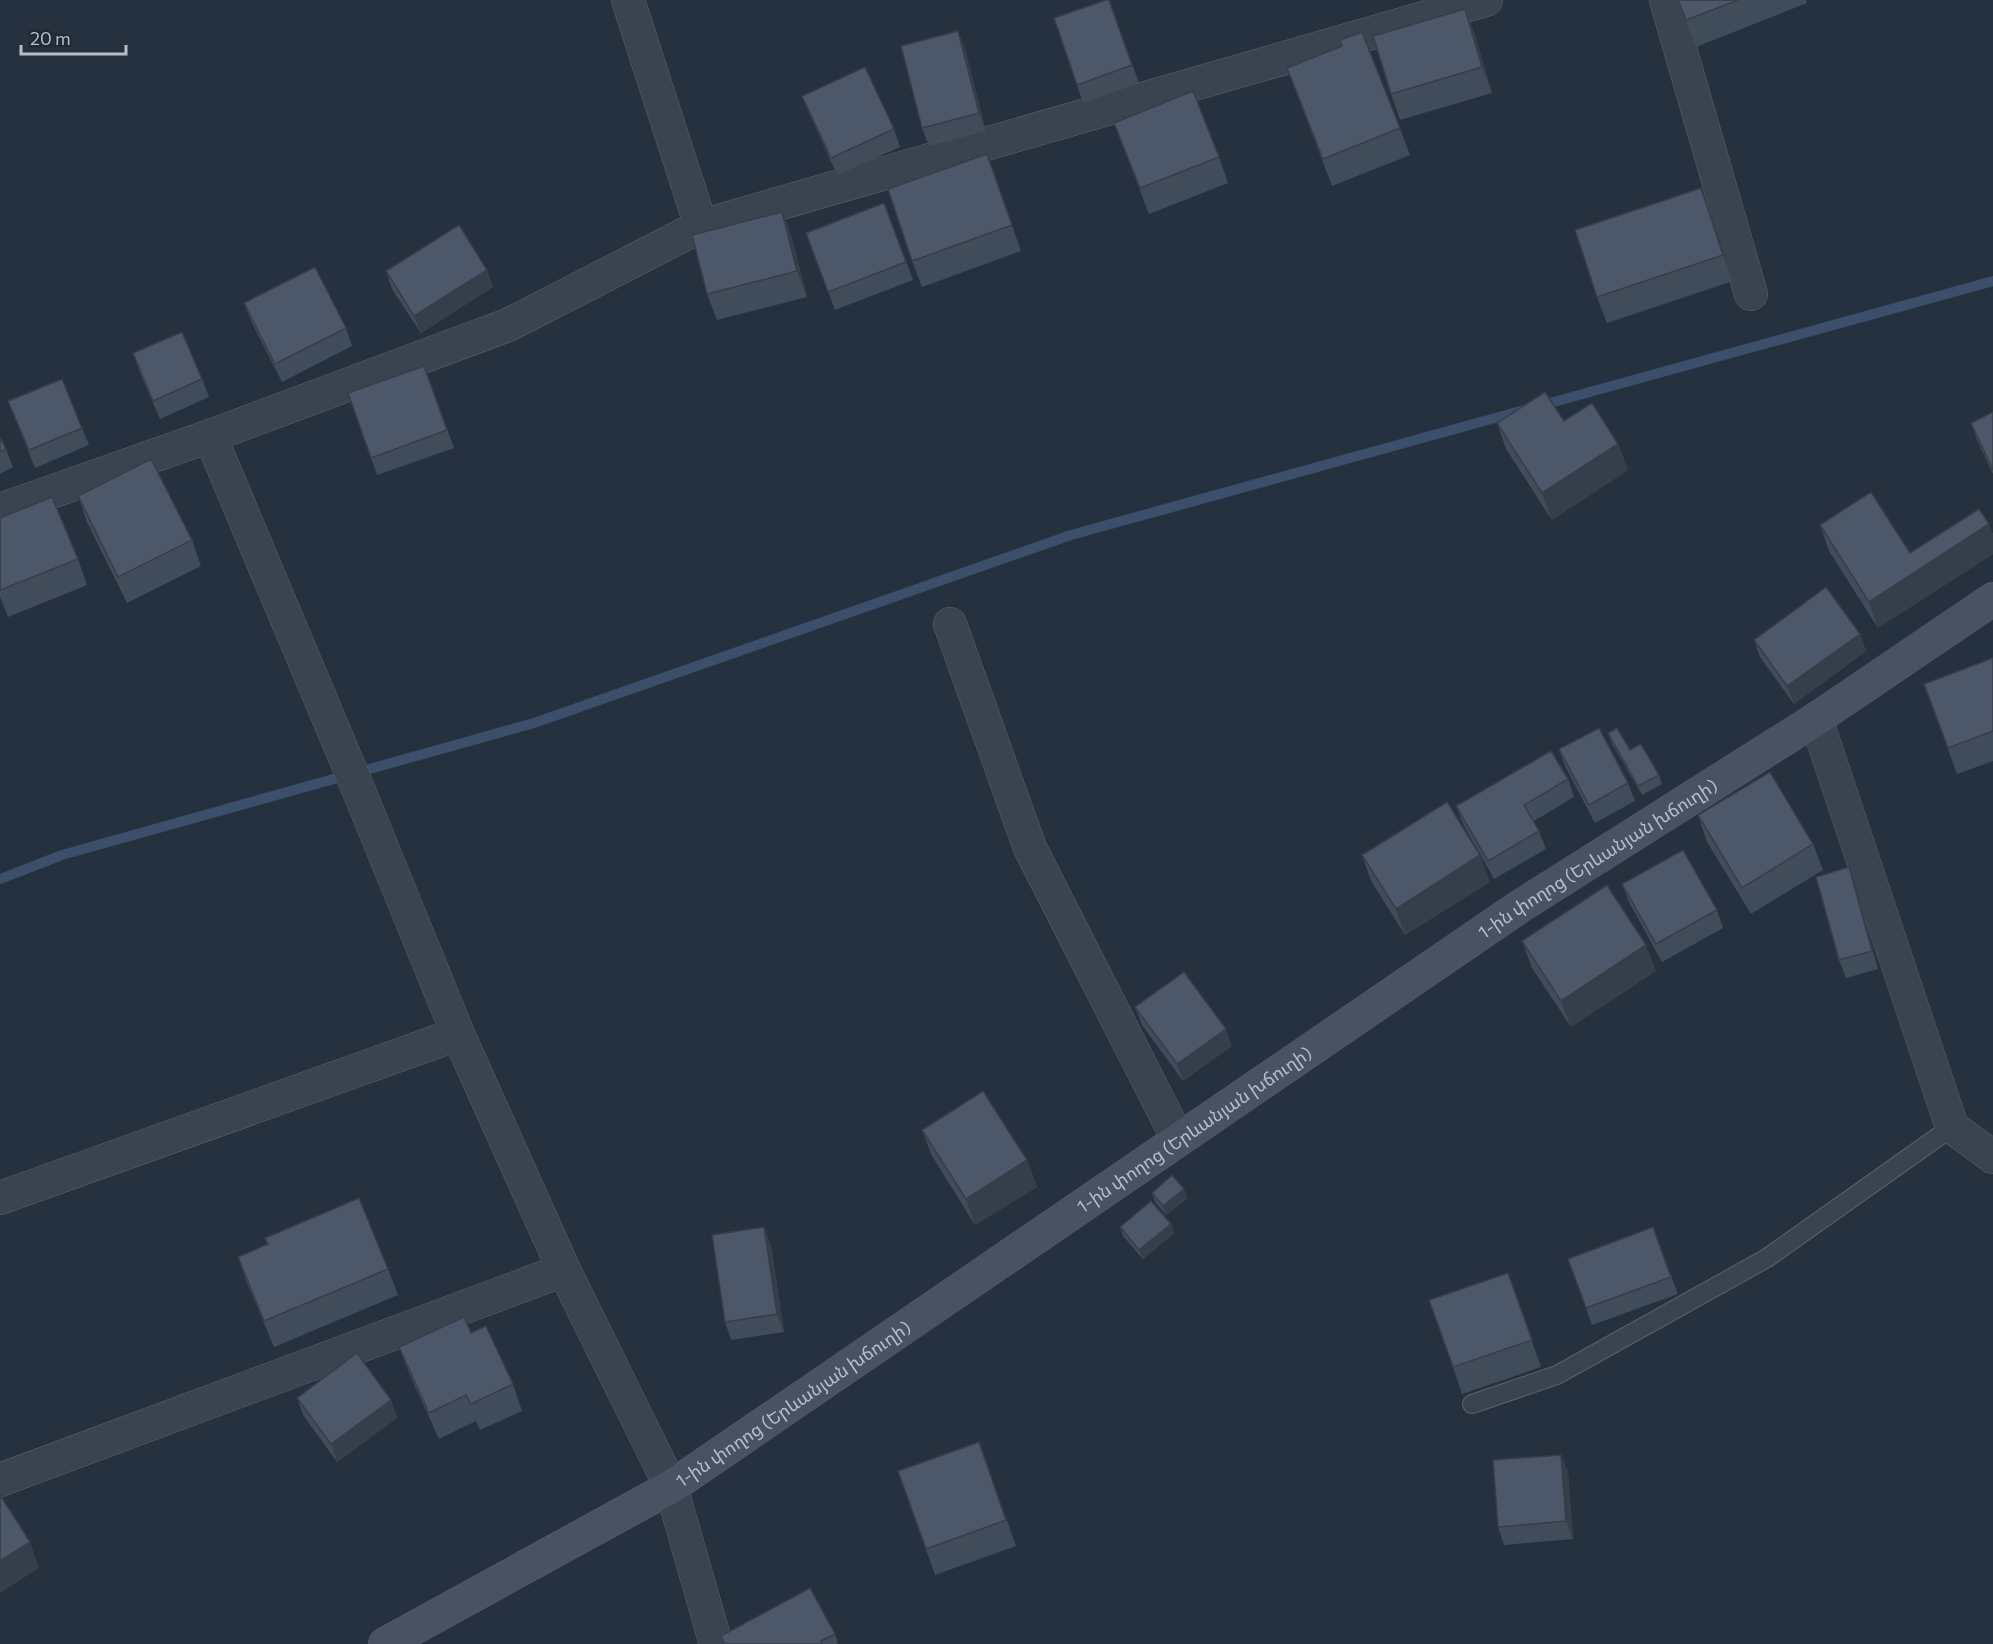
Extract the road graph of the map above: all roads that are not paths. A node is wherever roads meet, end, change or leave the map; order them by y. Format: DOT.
graph roads {
  1 [pos="628,0"];
  2 [pos="1486,0"];
  3 [pos="1666,0"];
  4 [pos="701,226"];
  5 [pos="1751,294"];
  6 [pos="210,436"];
  7 [pos="0,510"];
  8 [pos="1993,599"];
  9 [pos="950,624"];
  10 [pos="1816,719"];
  11 [pos="458,1034"];
  12 [pos="1952,1127"];
  13 [pos="1178,1139"];
  14 [pos="1993,1157"];
  15 [pos="0,1197"];
  16 [pos="564,1270"];
  17 [pos="1472,1404"];
  18 [pos="0,1480"];
  19 [pos="671,1487"];
  20 [pos="385,1644"];
  21 [pos="716,1644"];
  1 -- 4 [label="street"];
  2 -- 4 [label="street"];
  3 -- 5 [label="street"];
  4 -- 6 [label="street"];
  6 -- 7 [label="street"];
  6 -- 11 [label="street"];
  8 -- 10 [label="main road, 1-ին փողոց (Երևանյան խճուղի)"];
  9 -- 13 [label="street"];
  10 -- 12 [label="street"];
  10 -- 13 [label="main road, 1-ին փողոց (Երևանյան խճուղի)"];
  11 -- 15 [label="street"];
  11 -- 16 [label="street"];
  12 -- 14 [label="street"];
  12 -- 17 [label="lane"];
  13 -- 19 [label="main road, 1-ին փողոց (Երևանյան խճուղի)"];
  16 -- 18 [label="street"];
  16 -- 19 [label="street"];
  19 -- 20 [label="main road, 1-ին փողոց (Երևանյան խճուղի)"];
  19 -- 21 [label="street"];
}
